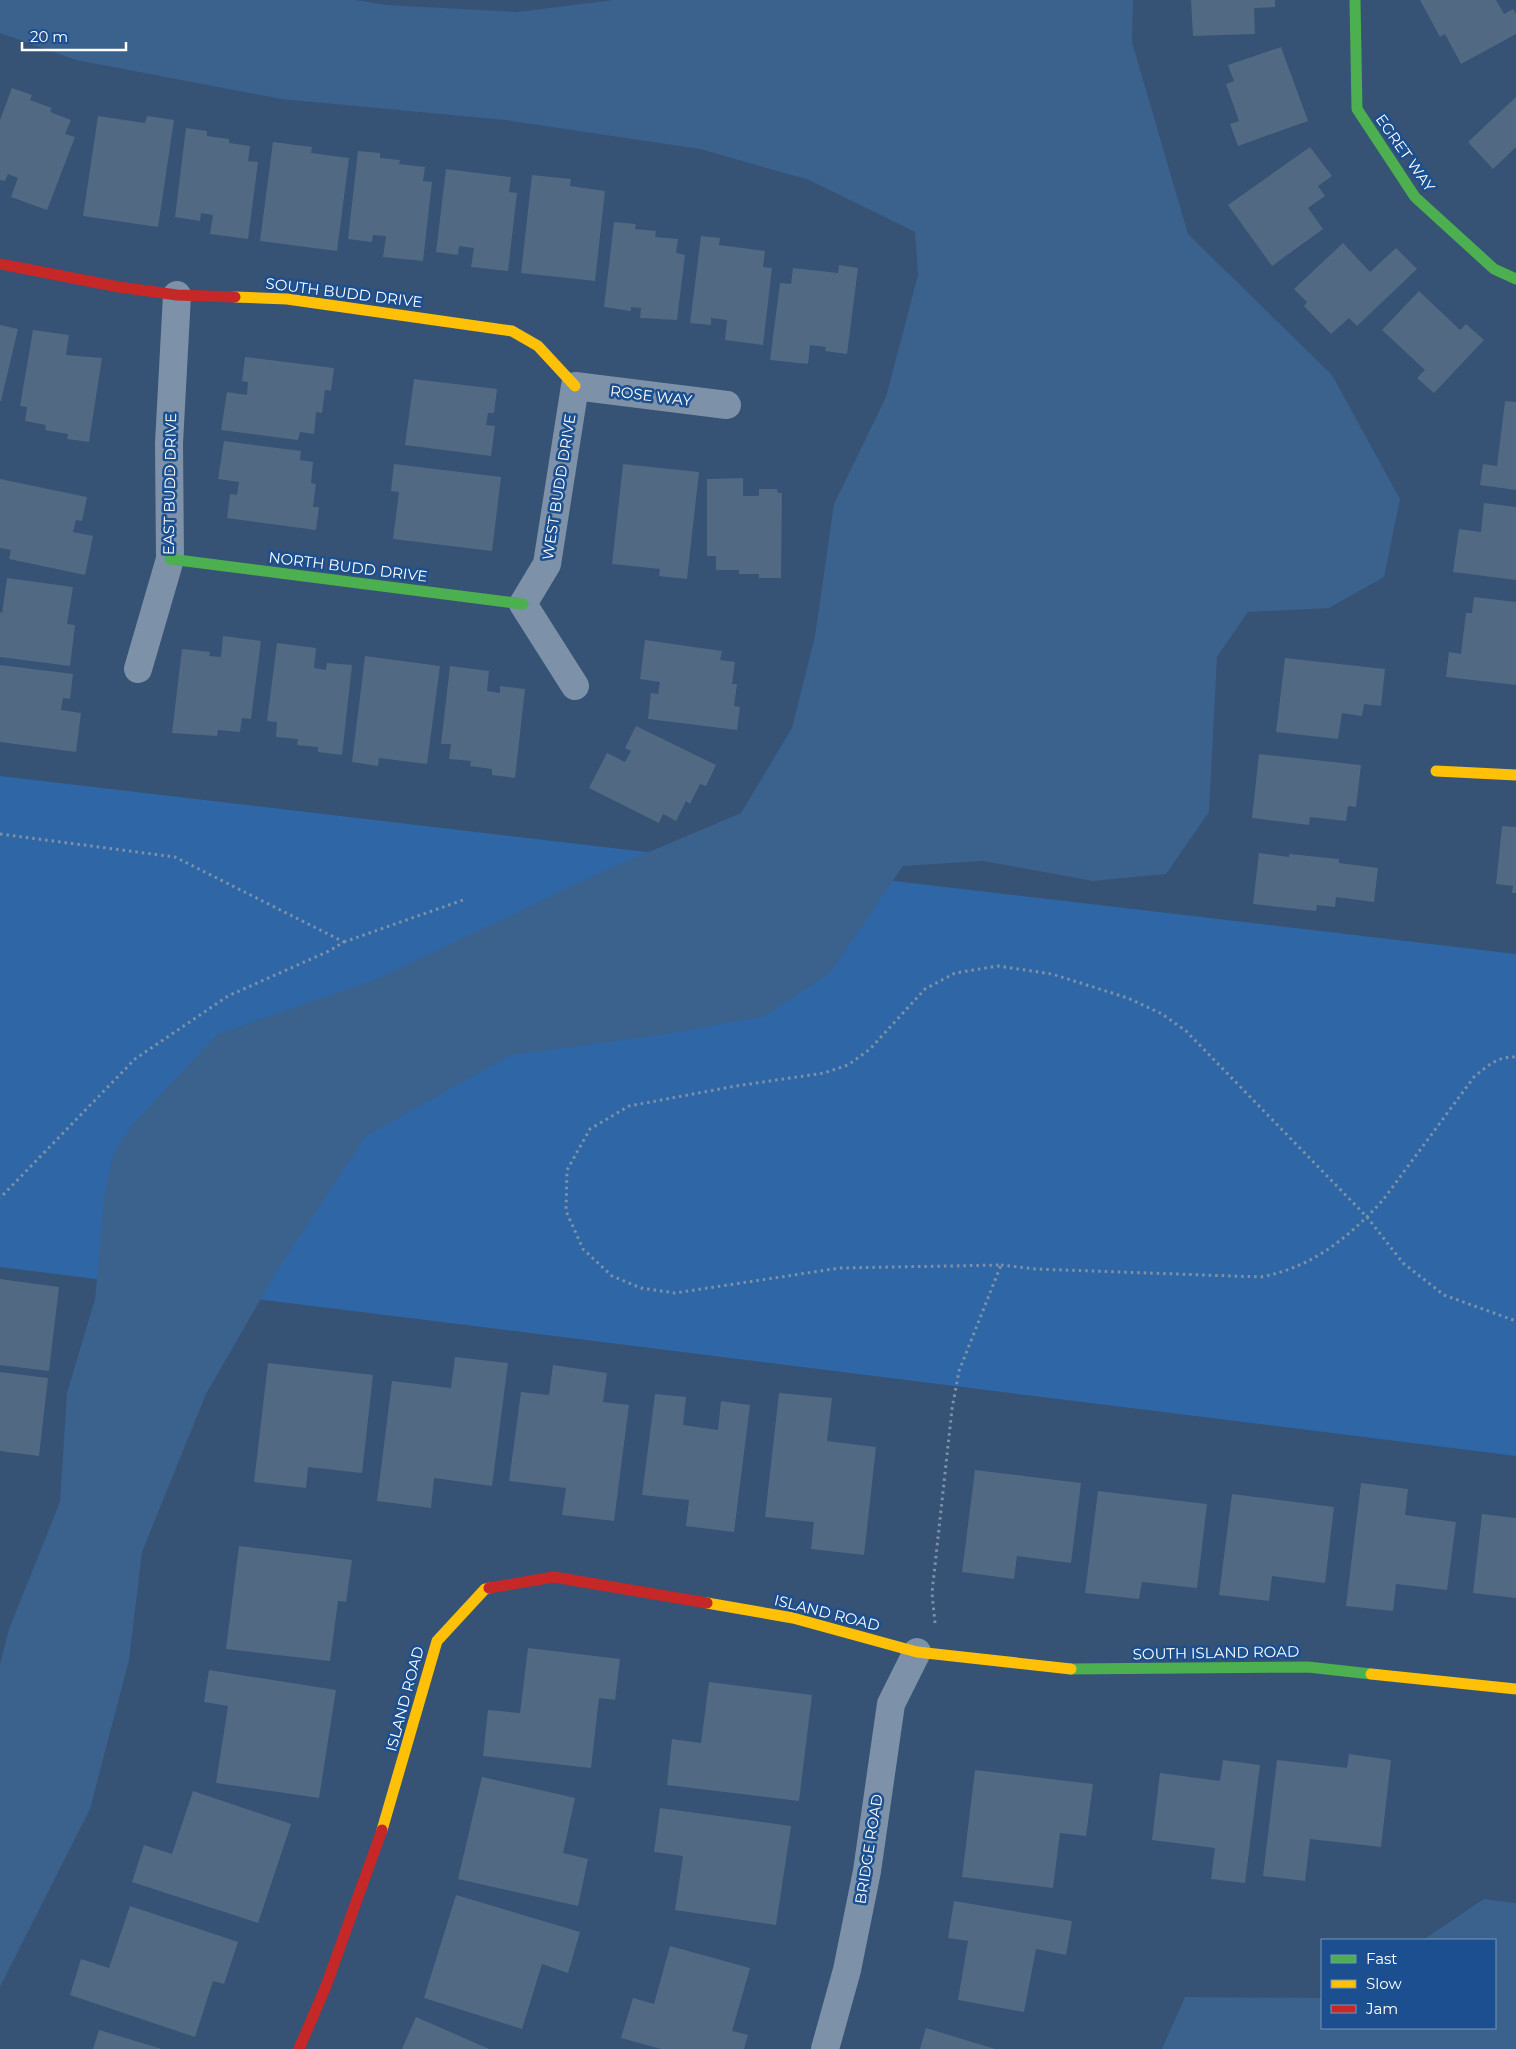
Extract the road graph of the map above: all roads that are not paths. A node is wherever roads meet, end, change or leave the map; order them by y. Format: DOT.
graph roads {
  1 [pos="1355,0"];
  2 [pos="0,264"];
  3 [pos="1516,279"];
  4 [pos="177,295"];
  5 [pos="575,386"];
  6 [pos="727,406"];
  7 [pos="170,560"];
  8 [pos="522,604"];
  9 [pos="138,669"];
  10 [pos="575,686"];
  11 [pos="1436,771"];
  12 [pos="1516,775"];
  13 [pos="917,1652"];
  14 [pos="1516,1689"];
  15 [pos="299,2049"];
  16 [pos="825,2049"];
  1 -- 3 [label="street, EGRET WAY"];
  2 -- 4 [label="street, SOUTH BUDD DRIVE"];
  4 -- 5 [label="street, SOUTH BUDD DRIVE"];
  4 -- 7 [label="street, EAST BUDD DRIVE"];
  5 -- 6 [label="street, ROSE WAY"];
  5 -- 8 [label="street, WEST BUDD DRIVE"];
  7 -- 8 [label="street, NORTH BUDD DRIVE"];
  7 -- 9 [label="street, EAST BUDD DRIVE"];
  8 -- 10 [label="street"];
  11 -- 12 [label="street"];
  13 -- 14 [label="street, SOUTH ISLAND ROAD"];
  13 -- 15 [label="street, ISLAND ROAD"];
  13 -- 16 [label="street, BRIDGE ROAD"];
}
